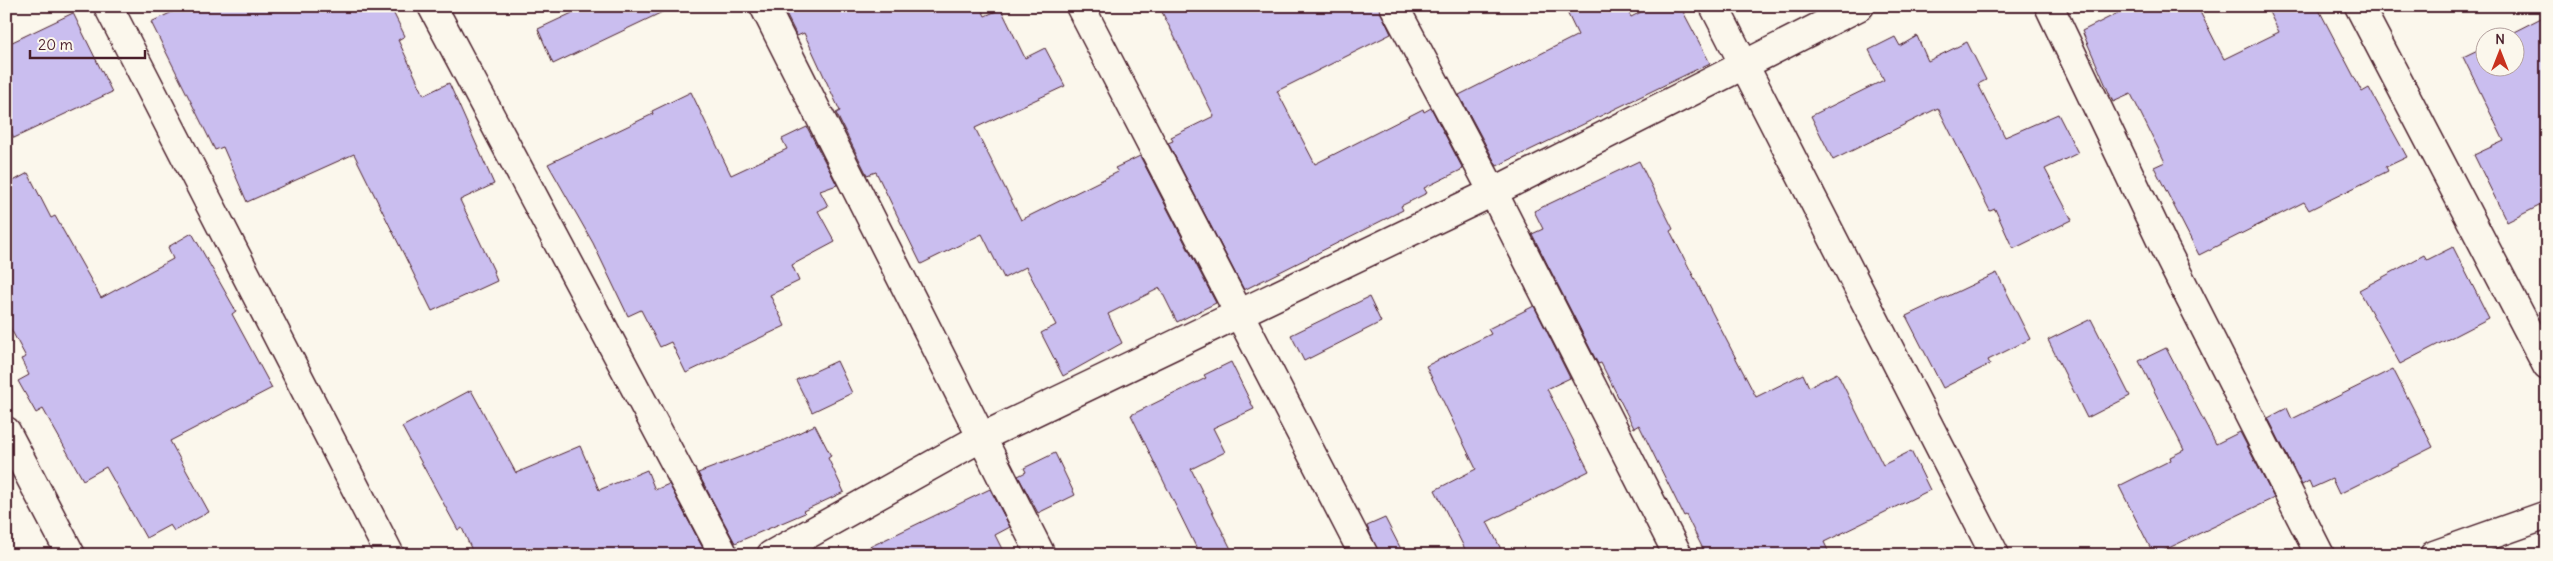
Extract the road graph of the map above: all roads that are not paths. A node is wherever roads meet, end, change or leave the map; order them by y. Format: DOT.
graph roads {
  1 [pos="108,6"];
  2 [pos="432,6"];
  3 [pos="764,6"];
  4 [pos="1080,6"];
  5 [pos="1394,6"];
  6 [pos="1714,6"];
  7 [pos="1860,6"];
  8 [pos="2050,6"];
  9 [pos="2359,6"];
  10 [pos="1744,64"];
  11 [pos="1493,192"];
  12 [pos="1239,314"];
  13 [pos="2547,366"];
  14 [pos="6,431"];
  15 [pos="982,436"];
  16 [pos="2547,515"];
  17 [pos="70,555"];
  18 [pos="390,555"];
  19 [pos="724,555"];
  20 [pos="771,555"];
  21 [pos="1041,555"];
  22 [pos="1364,555"];
  23 [pos="1678,555"];
  24 [pos="1995,555"];
  25 [pos="2320,555"];
  26 [pos="2434,555"];
  1 -- 18 [label="street"];
  2 -- 19 [label="street"];
  3 -- 15 [label="street"];
  4 -- 12 [label="street"];
  5 -- 11 [label="street"];
  6 -- 10 [label="street"];
  7 -- 10 [label="street"];
  8 -- 25 [label="street"];
  9 -- 13 [label="street"];
  10 -- 11 [label="street"];
  10 -- 24 [label="street"];
  11 -- 12 [label="street"];
  11 -- 23 [label="street"];
  12 -- 15 [label="street"];
  12 -- 22 [label="street"];
  14 -- 17 [label="street"];
  15 -- 20 [label="street"];
  15 -- 21 [label="street"];
  16 -- 26 [label="street"];
}
